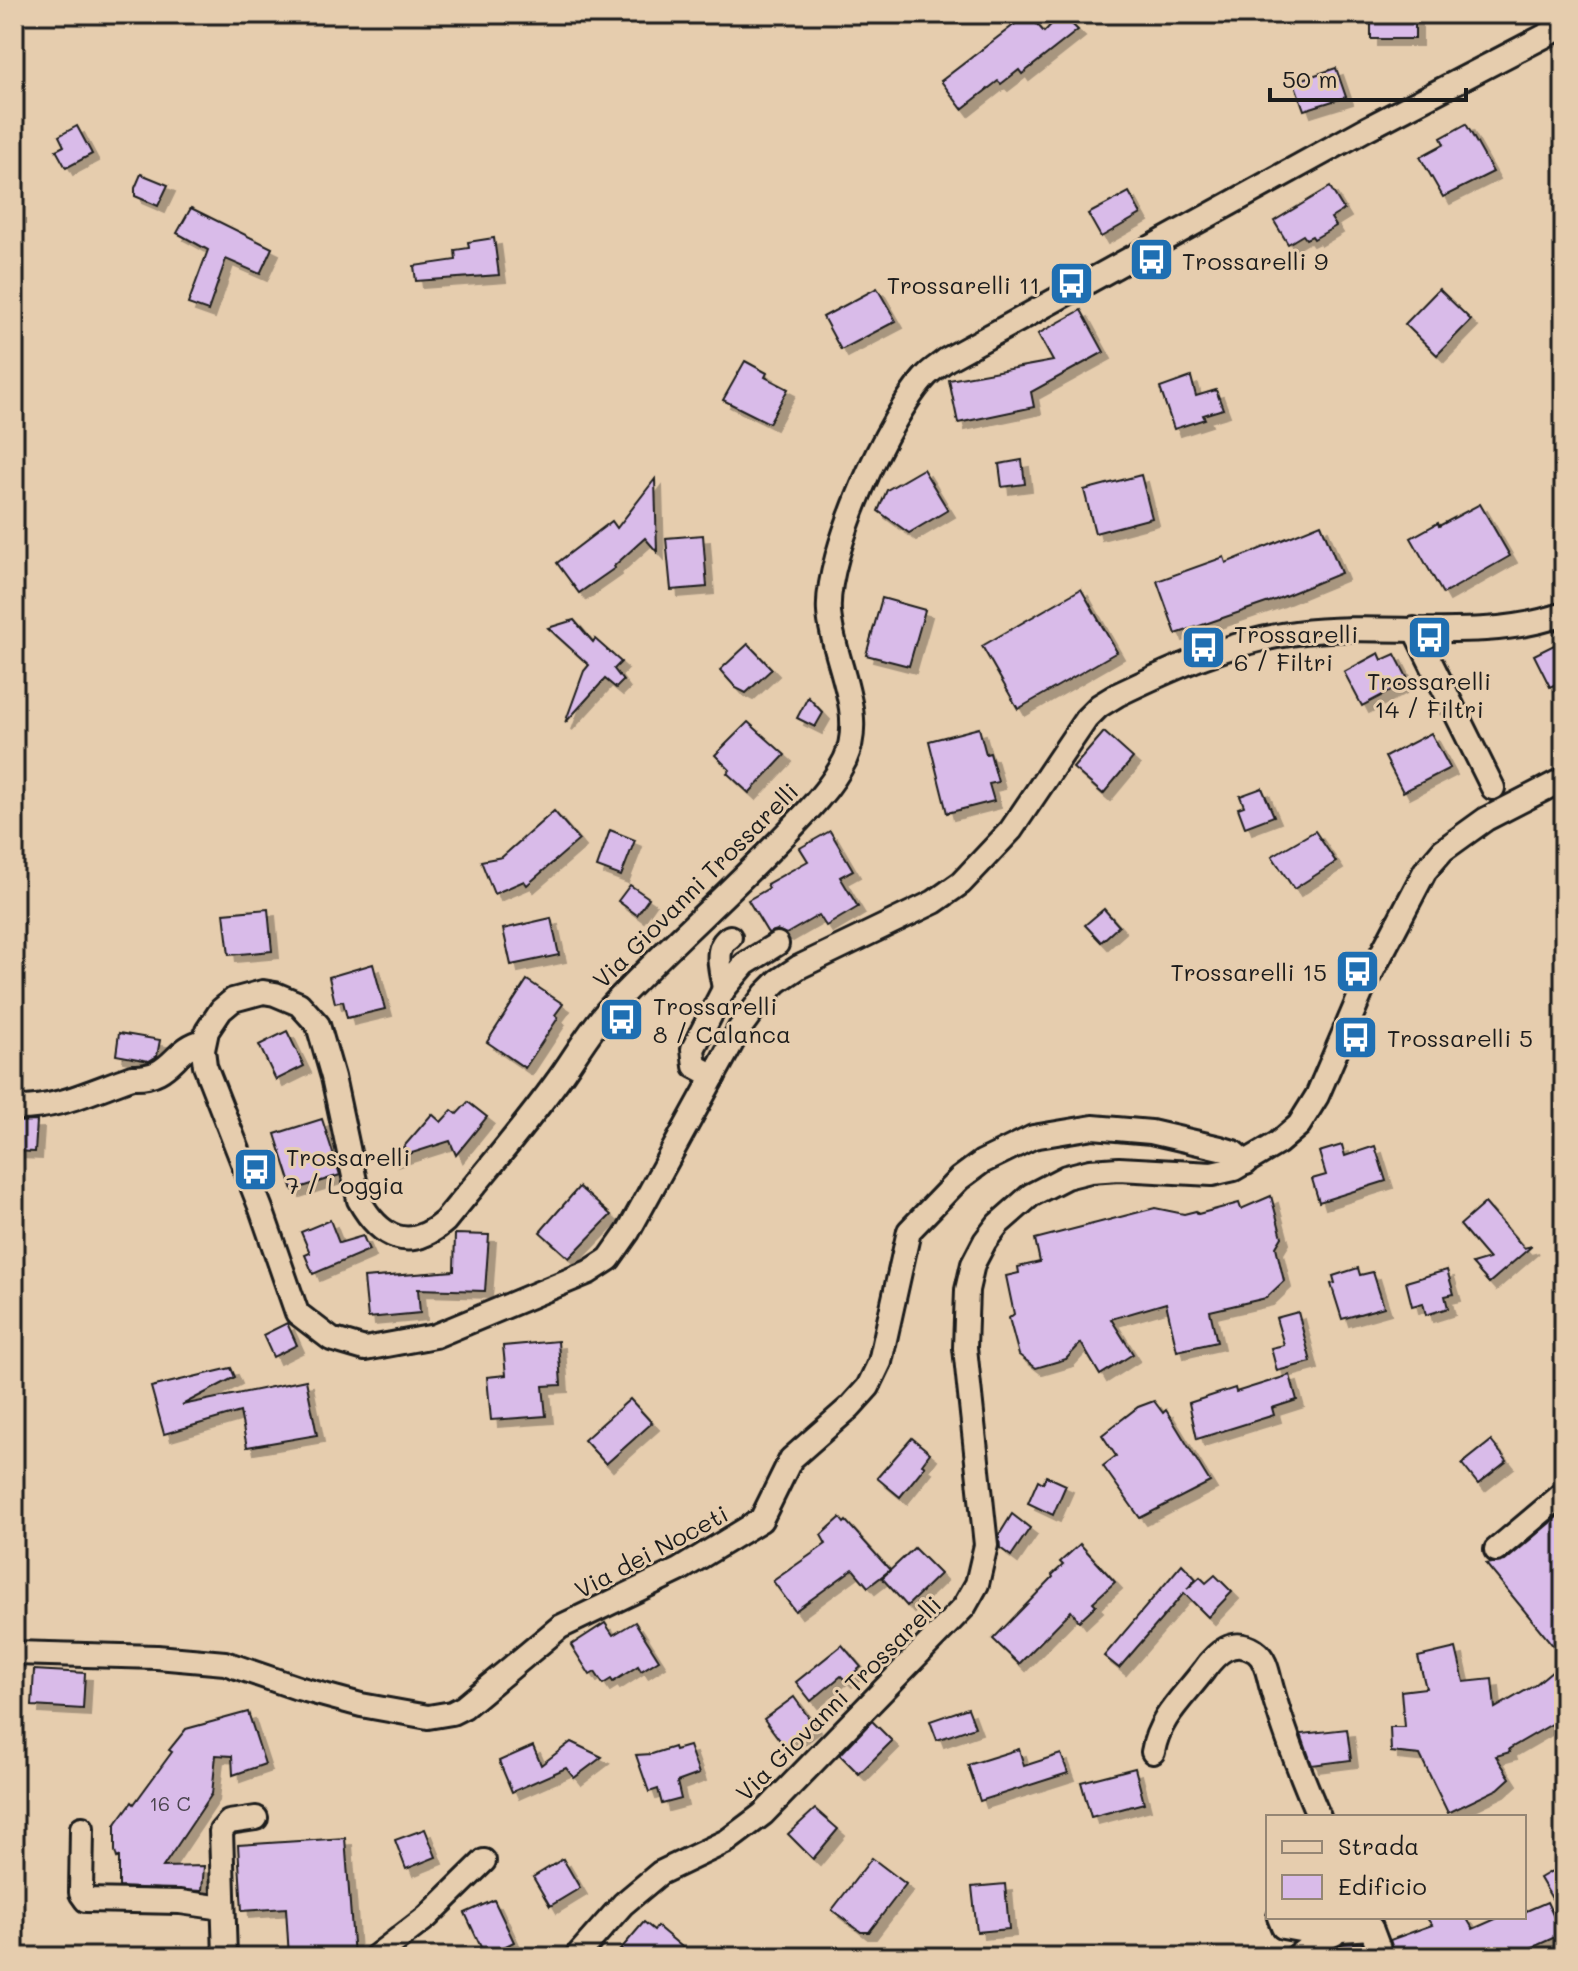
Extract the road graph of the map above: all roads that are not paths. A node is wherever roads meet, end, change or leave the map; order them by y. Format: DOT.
graph roads {
  1 [pos="1564,26"];
  2 [pos="1554,40"];
  3 [pos="1564,614"];
  4 [pos="1414,629"];
  5 [pos="1564,779"];
  6 [pos="1493,788"];
  7 [pos="730,937"];
  8 [pos="777,944"];
  9 [pos="724,989"];
  10 [pos="204,1041"];
  11 [pos="714,1076"];
  12 [pos="14,1108"];
  13 [pos="1246,1163"];
  14 [pos="1564,1493"];
  15 [pos="1496,1550"];
  16 [pos="14,1653"];
  17 [pos="1153,1752"];
  18 [pos="1318,1815"];
  19 [pos="256,1818"];
  20 [pos="82,1828"];
  21 [pos="484,1861"];
  22 [pos="223,1908"];
  23 [pos="1280,1919"];
  24 [pos="1371,1928"];
  25 [pos="225,1957"];
  26 [pos="375,1957"];
  27 [pos="576,1957"];
  28 [pos="1296,1957"];
  29 [pos="1382,1957"];
  1 -- 2 [label="street, Via Giovanni Trossarelli"];
  2 -- 10 [label="street, Via Giovanni Trossarelli"];
  3 -- 4 [label="street"];
  4 -- 6 [label="street"];
  4 -- 11 [label="street"];
  5 -- 13 [label="street, Via Giovanni Trossarelli"];
  7 -- 9 [label="street"];
  8 -- 9 [label="street"];
  9 -- 11 [label="street"];
  10 -- 11 [label="street"];
  10 -- 12 [label="street"];
  13 -- 16 [label="street, Via dei Noceti"];
  13 -- 27 [label="street, Via Giovanni Trossarelli"];
  14 -- 15 [label="street"];
  17 -- 18 [label="street"];
  19 -- 22 [label="street"];
  20 -- 22 [label="street"];
  21 -- 26 [label="street"];
  22 -- 25 [label="street"];
  23 -- 24 [label="street"];
  24 -- 28 [label="street"];
  24 -- 29 [label="street"];
}
